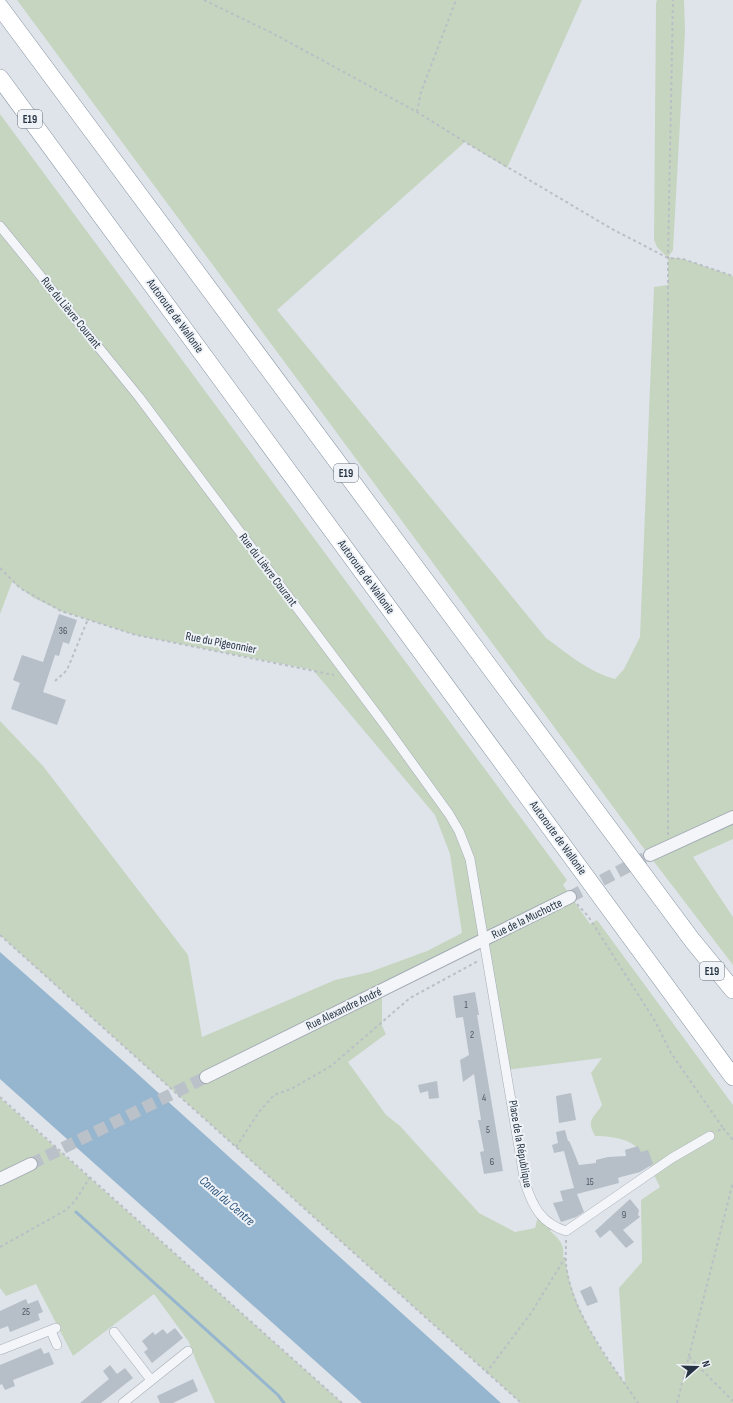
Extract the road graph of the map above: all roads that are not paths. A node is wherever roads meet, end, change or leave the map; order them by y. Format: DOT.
graph roads {
  1 [pos="0,7"];
  2 [pos="0,78"];
  3 [pos="0,226"];
  4 [pos="733,817"];
  5 [pos="650,855"];
  6 [pos="570,897"];
  7 [pos="483,940"];
  8 [pos="692,940"];
  9 [pos="733,990"];
  10 [pos="733,1002"];
  11 [pos="733,1076"];
  12 [pos="206,1077"];
  13 [pos="710,1136"];
  14 [pos="31,1164"];
  15 [pos="0,1179"];
  16 [pos="114,1332"];
  17 [pos="58,1345"];
  18 [pos="0,1350"];
  19 [pos="188,1351"];
  20 [pos="151,1380"];
  21 [pos="123,1403"];
  1 -- 8 [label="highway, E19"];
  2 -- 11 [label="highway, Autoroute de Wallonie / E19"];
  3 -- 7 [label="street, Rue du Lièvre Courant"];
  4 -- 5 [label="street"];
  6 -- 7 [label="street, Rue de la Muchotte"];
  7 -- 12 [label="street, Rue Alexandre André"];
  7 -- 13 [label="street, Place de la République"];
  8 -- 9 [label="highway"];
  8 -- 10 [label="highway, E19"];
  14 -- 15 [label="street"];
  16 -- 20 [label="street"];
  17 -- 18 [label="street"];
  19 -- 20 [label="street"];
  20 -- 21 [label="street"];
}
